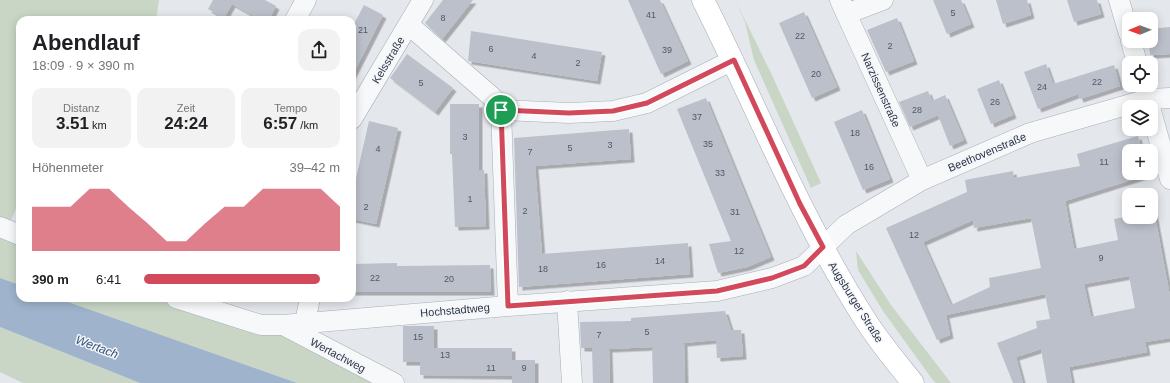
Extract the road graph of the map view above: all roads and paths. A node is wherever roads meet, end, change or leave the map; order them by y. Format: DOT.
graph roads {
  1 [pos="703,0"];
  2 [pos="883,0"];
  3 [pos="1119,0"];
  4 [pos="420,1"];
  5 [pos="843,7"];
  6 [pos="1123,12"];
  7 [pos="409,25"];
  8 [pos="734,60"];
  9 [pos="1170,98"];
  10 [pos="1148,100"];
  11 [pos="1122,107"];
  12 [pos="501,110"];
  13 [pos="356,113"];
  14 [pos="1158,136"];
  15 [pos="1170,179"];
  16 [pos="922,180"];
  17 [pos="0,227"];
  18 [pos="16,233"];
  19 [pos="823,247"];
  20 [pos="568,301"];
  21 [pos="187,302"];
  22 [pos="309,302"];
  23 [pos="508,306"];
  24 [pos="305,322"];
  25 [pos="283,325"];
  26 [pos="394,383"];
  27 [pos="572,383"];
  28 [pos="913,383"];
  1 -- 8 [label="main road, Augsburger Straße"];
  2 -- 5 [label="street"];
  3 -- 6 [label="street"];
  4 -- 7 [label="street, Kelsstraße"];
  5 -- 16 [label="street, Narzissenstraße"];
  7 -- 12 [label="street"];
  7 -- 13 [label="street, Kelsstraße"];
  8 -- 12 [label="street"];
  8 -- 19 [label="main road, Augsburger Straße"];
  9 -- 10 [label="street, Beethovenstraße"];
  11 -- 16 [label="street, Beethovenstraße"];
  12 -- 23 [label="street"];
  14 -- 15 [label="street"];
  16 -- 19 [label="street, Beethovenstraße"];
  17 -- 18 [label="street"];
  19 -- 20 [label="street, Hochstadtweg"];
  19 -- 28 [label="main road, Augsburger Straße"];
  20 -- 23 [label="street, Hochstadtweg"];
  20 -- 27 [label="street"];
  21 -- 25 [label="street, Hochstadtweg"];
  22 -- 24 [label="street"];
  23 -- 24 [label="street, Hochstadtweg"];
  24 -- 25 [label="street, Hochstadtweg"];
  25 -- 26 [label="street, Wertachweg"];
}
